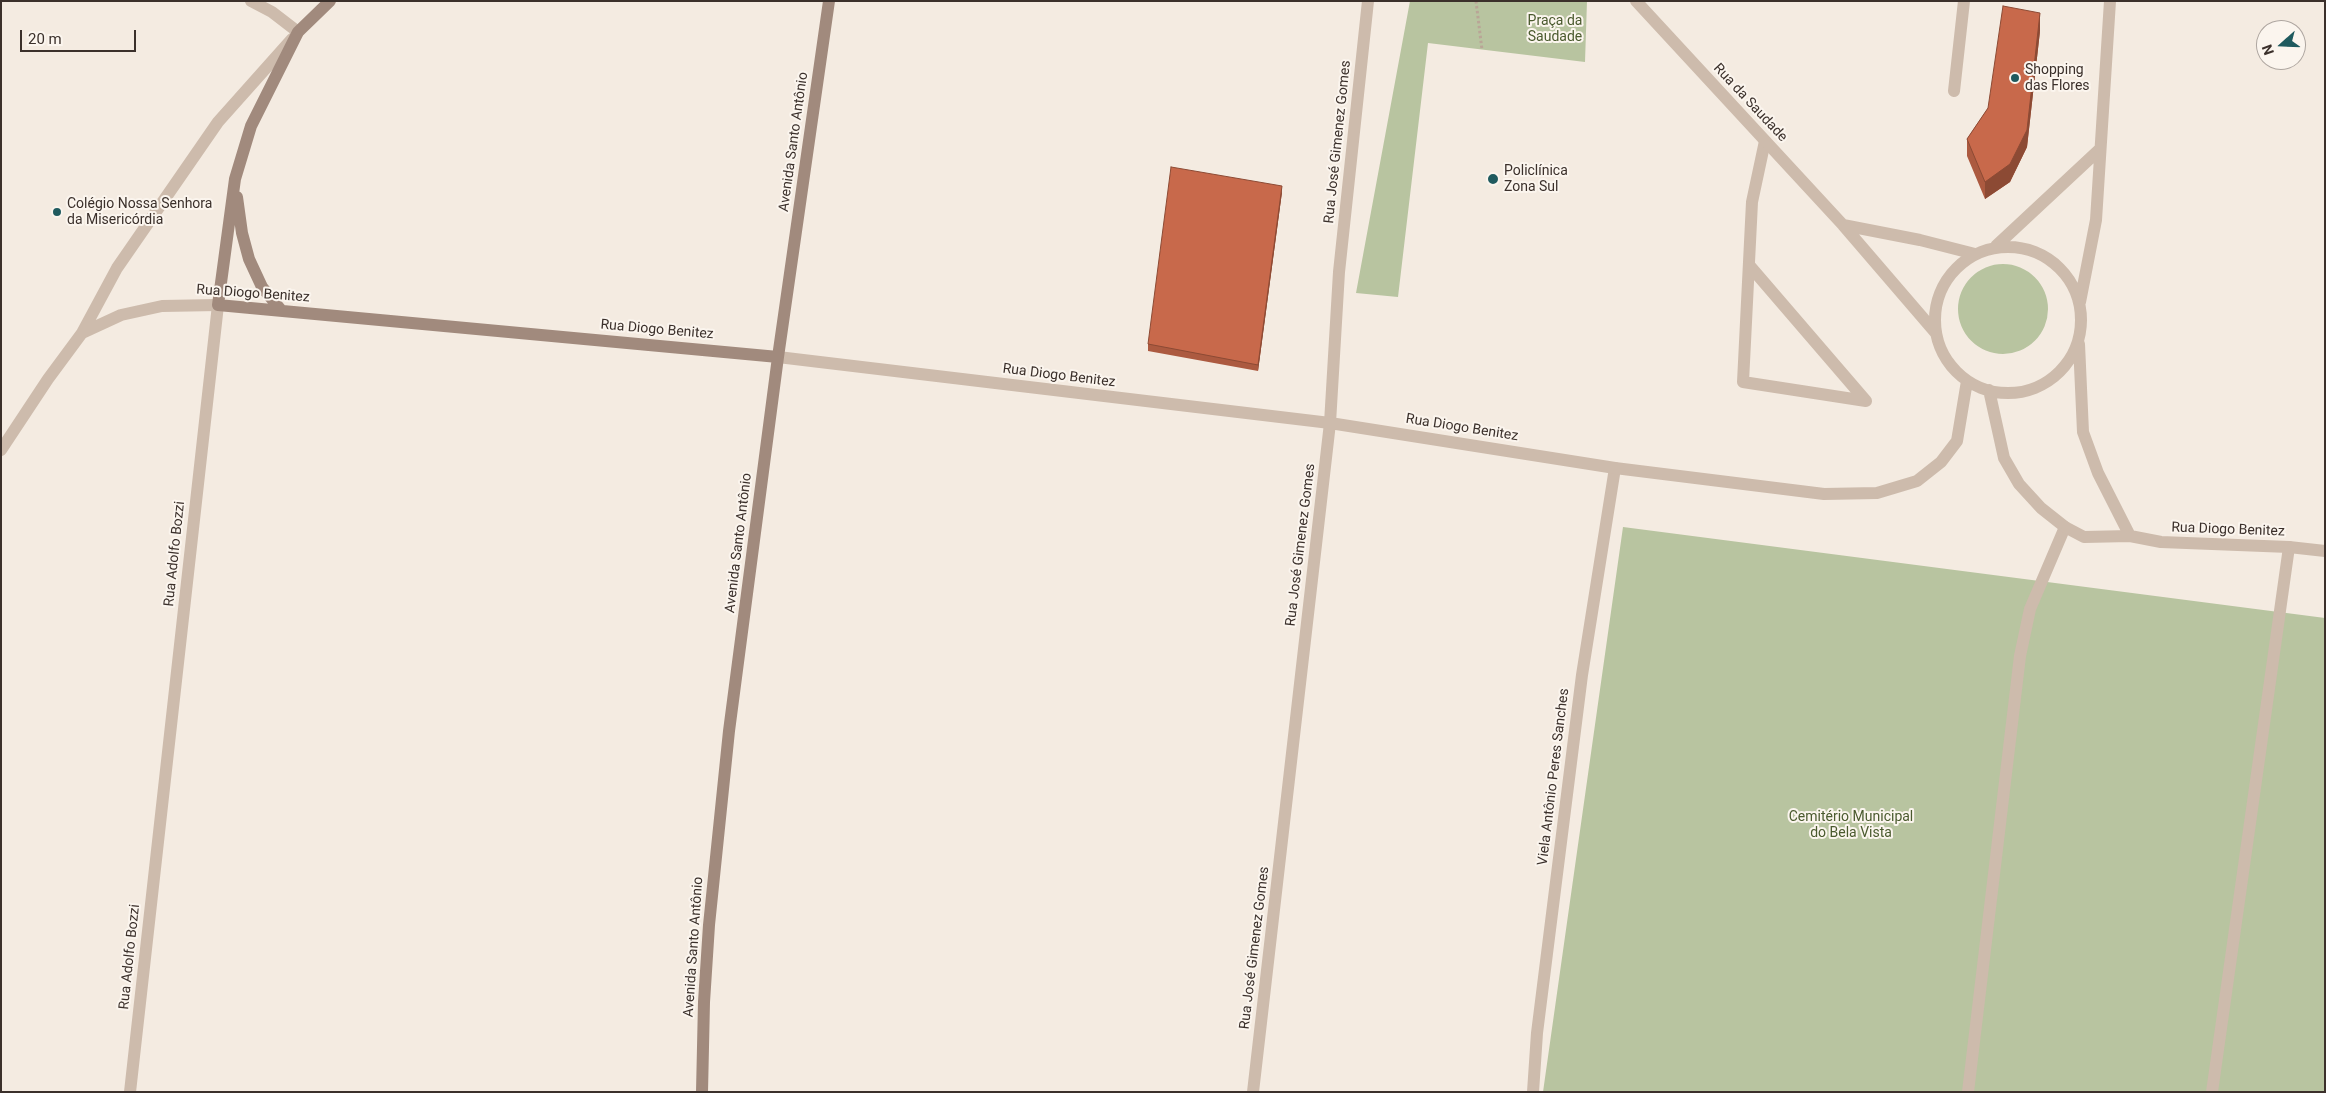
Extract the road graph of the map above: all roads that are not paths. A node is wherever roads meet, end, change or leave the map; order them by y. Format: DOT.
graph roads {
  1 [pos="251,1"];
  2 [pos="330,1"];
  3 [pos="829,1"];
  4 [pos="1368,1"];
  5 [pos="1636,1"];
  6 [pos="1964,1"];
  7 [pos="2110,1"];
  8 [pos="298,32"];
  9 [pos="1954,91"];
  10 [pos="1765,141"];
  11 [pos="2099,150"];
  12 [pos="235,179"];
  13 [pos="1843,225"];
  14 [pos="1996,246"];
  15 [pos="1974,254"];
  16 [pos="1749,265"];
  17 [pos="2080,303"];
  18 [pos="218,305"];
  19 [pos="281,310"];
  20 [pos="1935,332"];
  21 [pos="82,333"];
  22 [pos="2079,338"];
  23 [pos="778,357"];
  24 [pos="1967,381"];
  25 [pos="1989,390"];
  26 [pos="1330,423"];
  27 [pos="1,450"];
  28 [pos="1615,468"];
  29 [pos="2065,527"];
  30 [pos="2130,536"];
  31 [pos="2289,547"];
  32 [pos="2325,551"];
  33 [pos="130,1092"];
  34 [pos="702,1092"];
  35 [pos="1253,1092"];
  36 [pos="1533,1092"];
  37 [pos="1968,1092"];
  38 [pos="2212,1092"];
  1 -- 8 [label="street"];
  2 -- 8 [label="main road, Rua Adolfo Bozzi"];
  3 -- 23 [label="main road, Avenida Santo Antônio"];
  4 -- 26 [label="street, Rua José Gimenez Gomes"];
  5 -- 10 [label="street, Rua da Saudade"];
  6 -- 9 [label="street"];
  7 -- 11 [label="street"];
  8 -- 12 [label="main road, Rua Adolfo Bozzi"];
  8 -- 21 [label="street"];
  10 -- 13 [label="street, Rua da Saudade"];
  10 -- 16 [label="street"];
  11 -- 14 [label="street"];
  11 -- 17 [label="street"];
  12 -- 18 [label="main road, Rua Adolfo Bozzi"];
  12 -- 19 [label="main road"];
  13 -- 15 [label="street"];
  13 -- 20 [label="street, Rua da Saudade"];
  14 -- 15 [label="street"];
  14 -- 17 [label="street"];
  15 -- 20 [label="street"];
  16 -- 16 [label="street"];
  17 -- 22 [label="street"];
  18 -- 19 [label="main road, Rua Diogo Benitez"];
  18 -- 21 [label="street, Rua Diogo Benitez"];
  18 -- 33 [label="street, Rua Adolfo Bozzi"];
  19 -- 23 [label="main road, Rua Diogo Benitez"];
  20 -- 24 [label="street"];
  21 -- 27 [label="street"];
  22 -- 25 [label="street"];
  22 -- 30 [label="street"];
  23 -- 26 [label="street, Rua Diogo Benitez"];
  23 -- 34 [label="main road, Avenida Santo Antônio"];
  24 -- 25 [label="street"];
  24 -- 28 [label="street, Rua Diogo Benitez"];
  25 -- 29 [label="street, Rua Diogo Benitez"];
  26 -- 28 [label="street, Rua Diogo Benitez"];
  26 -- 35 [label="street, Rua José Gimenez Gomes"];
  28 -- 36 [label="street, Viela Antônio Peres Sanches"];
  29 -- 30 [label="street, Rua Diogo Benitez"];
  29 -- 37 [label="street"];
  30 -- 31 [label="street, Rua Diogo Benitez"];
  31 -- 32 [label="street, Rua Diogo Benitez"];
  31 -- 38 [label="street"];
}
